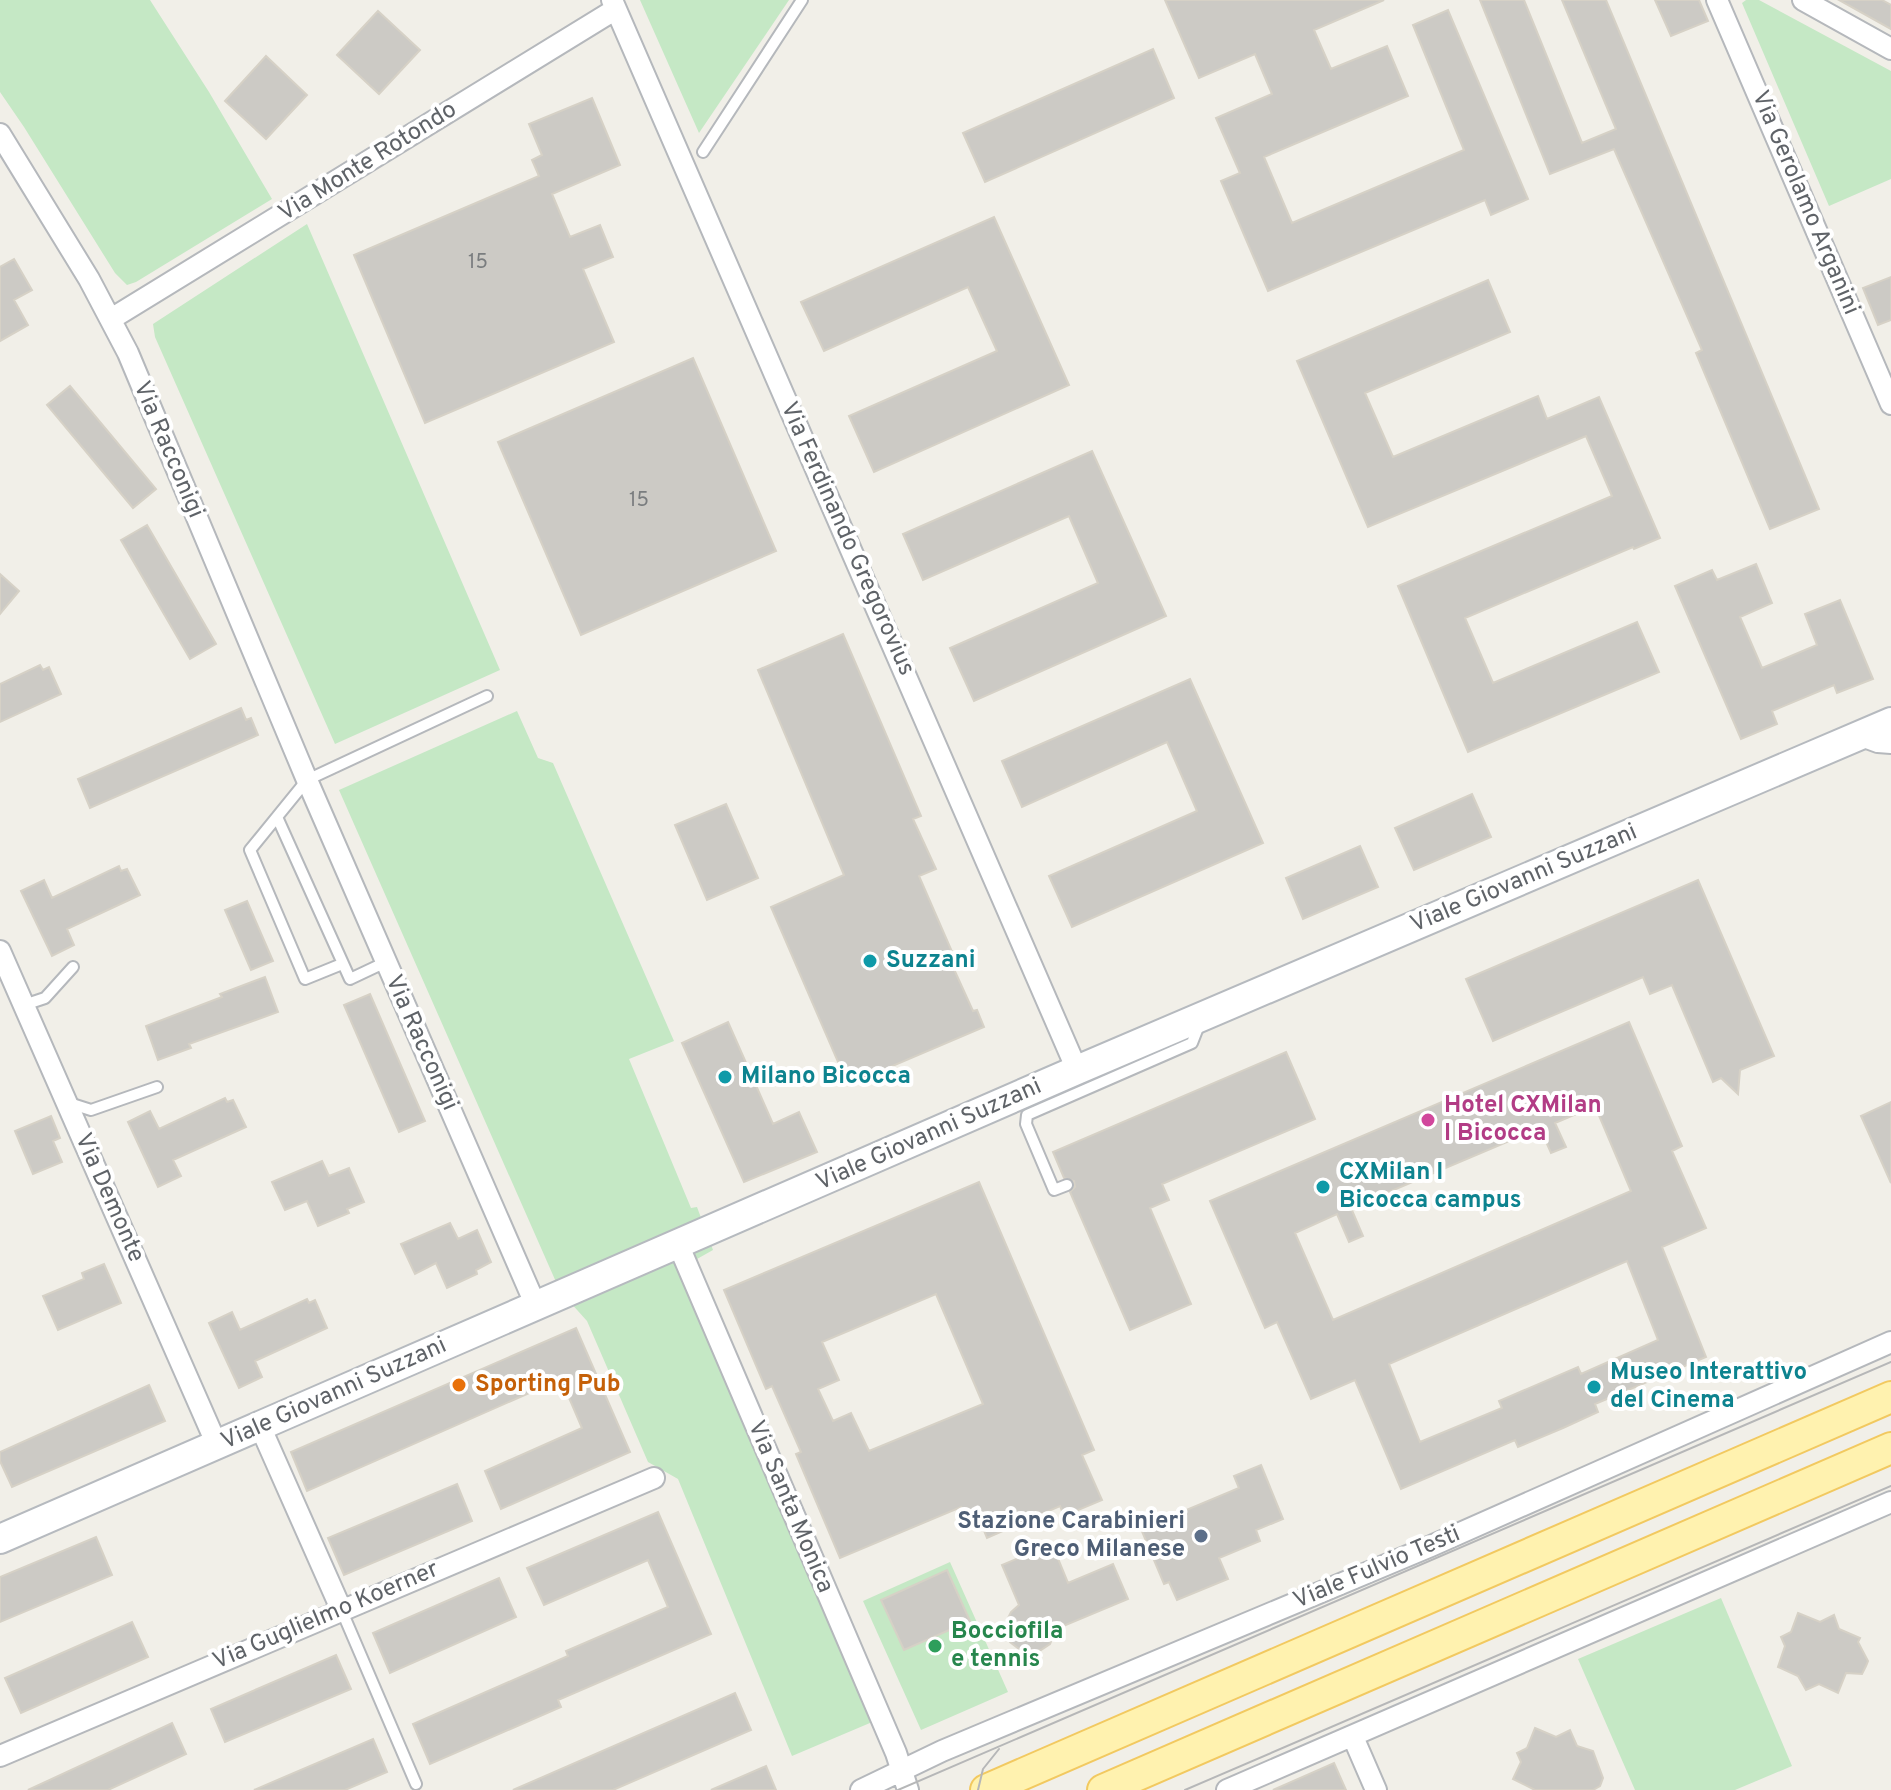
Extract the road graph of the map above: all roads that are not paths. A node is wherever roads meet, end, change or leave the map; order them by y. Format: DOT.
graph roads {
  1 [pos="802,0"];
  2 [pos="1803,0"];
  3 [pos="1718,1"];
  4 [pos="614,4"];
  5 [pos="1891,49"];
  6 [pos="0,134"];
  7 [pos="703,152"];
  8 [pos="111,319"];
  9 [pos="1891,404"];
  10 [pos="487,696"];
  11 [pos="1891,722"];
  12 [pos="1859,735"];
  13 [pos="1891,743"];
  14 [pos="307,780"];
  15 [pos="277,817"];
  16 [pos="0,951"];
  17 [pos="386,962"];
  18 [pos="342,964"];
  19 [pos="73,967"];
  20 [pos="24,1005"];
  21 [pos="1203,1016"];
  22 [pos="1077,1070"];
  23 [pos="157,1087"];
  24 [pos="67,1103"];
  25 [pos="1067,1185"];
  26 [pos="678,1244"];
  27 [pos="536,1306"];
  28 [pos="1891,1342"];
  29 [pos="1891,1397"];
  30 [pos="260,1426"];
  31 [pos="217,1445"];
  32 [pos="1891,1448"];
  33 [pos="654,1478"];
  34 [pos="1891,1502"];
  35 [pos="0,1539"];
  36 [pos="341,1609"];
  37 [pos="1353,1737"];
  38 [pos="0,1756"];
  39 [pos="904,1781"];
  40 [pos="416,1784"];
  41 [pos="1257,1784"];
  42 [pos="861,1790"];
  43 [pos="986,1790"];
  44 [pos="1103,1790"];
  45 [pos="1227,1790"];
  46 [pos="1376,1790"];
  1 -- 7 [label="lane"];
  2 -- 5 [label="street"];
  3 -- 9 [label="street, Via Gerolamo Arganini"];
  4 -- 8 [label="street, Via Monte Rotondo"];
  4 -- 22 [label="street, Via Ferdinando Gregorovius"];
  6 -- 8 [label="street, Via Racconigi"];
  8 -- 14 [label="street, Via Racconigi"];
  10 -- 14 [label="lane"];
  11 -- 12 [label="street, Viale Giovanni Suzzani"];
  12 -- 13 [label="street"];
  12 -- 21 [label="street, Viale Giovanni Suzzani"];
  14 -- 15 [label="lane"];
  14 -- 17 [label="street, Via Racconigi"];
  15 -- 18 [label="lane"];
  15 -- 18 [label="lane"];
  16 -- 20 [label="street, Via Demonte"];
  17 -- 18 [label="lane"];
  17 -- 27 [label="street, Via Racconigi"];
  19 -- 20 [label="lane"];
  20 -- 24 [label="street, Via Demonte"];
  21 -- 22 [label="street, Viale Giovanni Suzzani"];
  21 -- 25 [label="lane"];
  22 -- 26 [label="street, Viale Giovanni Suzzani"];
  23 -- 24 [label="lane"];
  24 -- 31 [label="street, Via Demonte"];
  26 -- 27 [label="street, Viale Giovanni Suzzani"];
  26 -- 39 [label="street, Via Santa Monica"];
  27 -- 30 [label="street, Viale Giovanni Suzzani"];
  28 -- 39 [label="street, Viale Fulvio Testi"];
  29 -- 43 [label="main road, Viale Fulvio Testi"];
  30 -- 31 [label="street, Viale Giovanni Suzzani"];
  30 -- 36 [label="street"];
  31 -- 35 [label="street, Viale Giovanni Suzzani"];
  32 -- 44 [label="main road"];
  33 -- 36 [label="street, Via Guglielmo Koerner"];
  34 -- 37 [label="street"];
  36 -- 38 [label="street, Via Guglielmo Koerner"];
  36 -- 40 [label="lane"];
  37 -- 41 [label="street"];
  37 -- 46 [label="street"];
  39 -- 42 [label="street, Viale Fulvio Testi"];
  41 -- 45 [label="street"];
}
